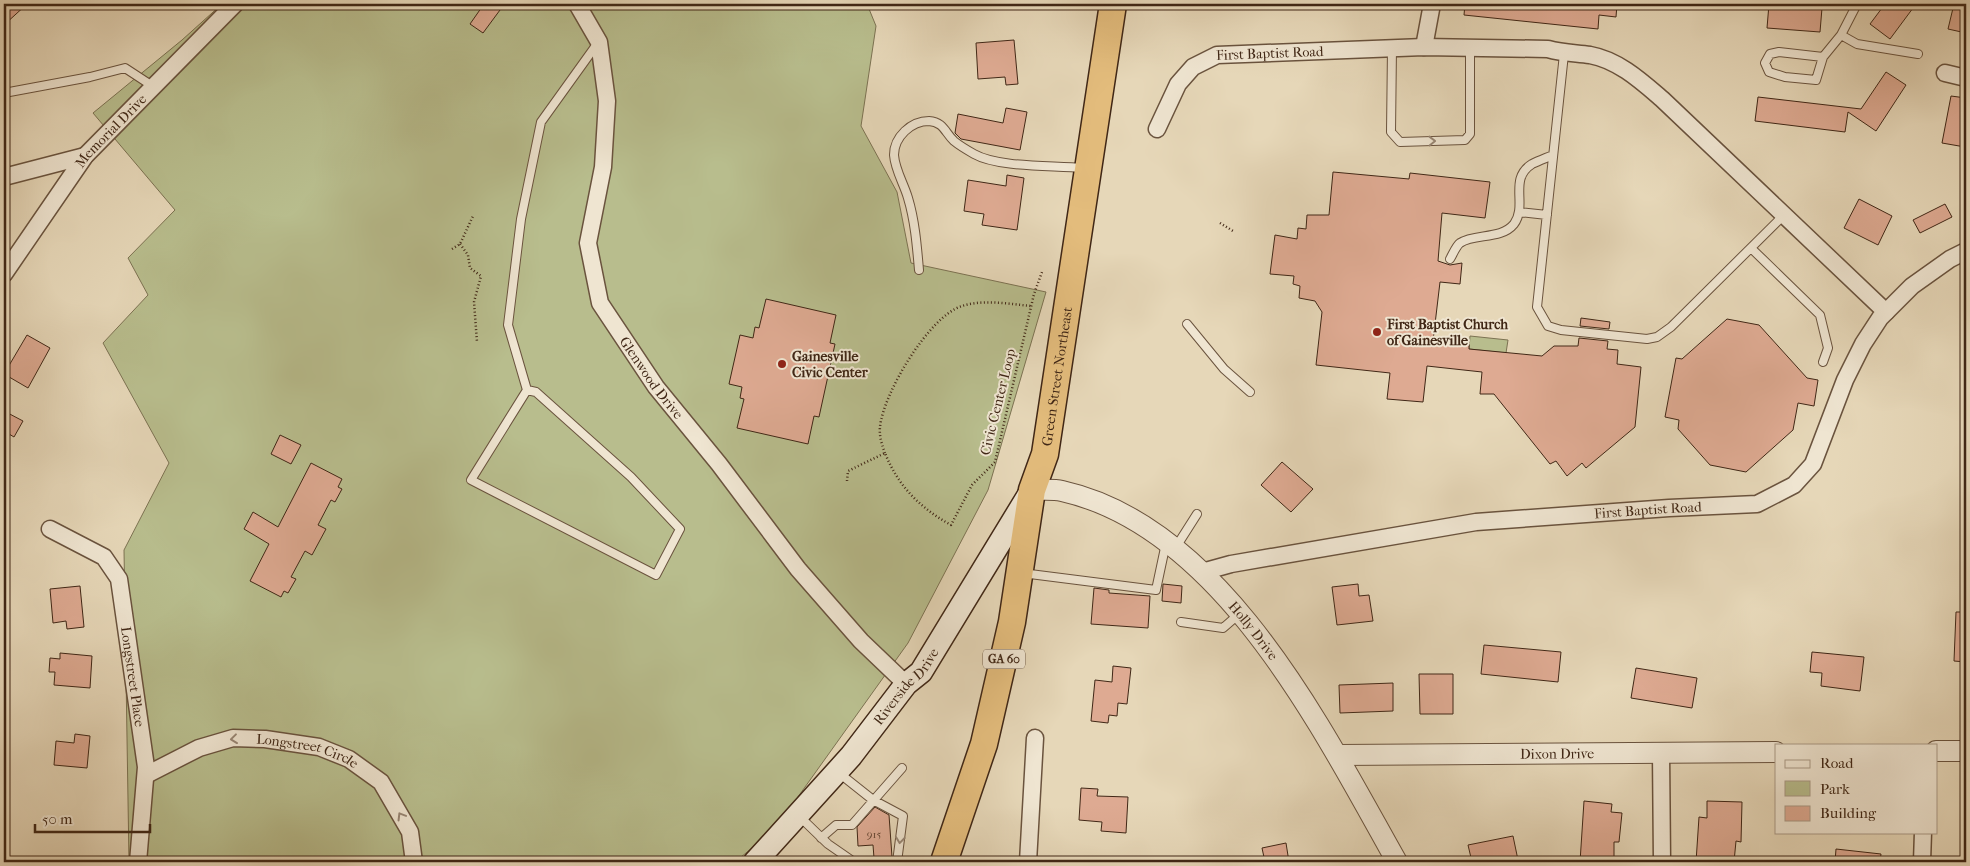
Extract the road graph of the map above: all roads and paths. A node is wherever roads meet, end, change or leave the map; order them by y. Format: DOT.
graph roads {
  1 [pos="235,4"];
  2 [pos="577,4"];
  3 [pos="1112,4"];
  4 [pos="1432,4"];
  5 [pos="1857,4"];
  6 [pos="1841,35"];
  7 [pos="598,42"];
  8 [pos="1424,47"];
  9 [pos="1392,48"];
  10 [pos="1470,48"];
  11 [pos="1564,54"];
  12 [pos="1918,54"];
  13 [pos="1823,57"];
  14 [pos="1945,73"];
  15 [pos="1966,78"];
  16 [pos="154,87"];
  17 [pos="4,93"];
  18 [pos="1157,129"];
  19 [pos="1553,155"];
  20 [pos="85,156"];
  21 [pos="1088,169"];
  22 [pos="4,177"];
  23 [pos="1519,212"];
  24 [pos="1547,215"];
  25 [pos="1784,215"];
  26 [pos="473,216"];
  27 [pos="1220,224"];
  28 [pos="1233,231"];
  29 [pos="460,244"];
  30 [pos="1751,248"];
  31 [pos="452,249"];
  32 [pos="1966,251"];
  33 [pos="1450,259"];
  34 [pos="919,270"];
  35 [pos="1042,272"];
  36 [pos="4,274"];
  37 [pos="1032,306"];
  38 [pos="1886,312"];
  39 [pos="1187,324"];
  40 [pos="476,342"];
  41 [pos="1823,362"];
  42 [pos="527,390"];
  43 [pos="1250,392"];
  44 [pos="884,454"];
  45 [pos="847,481"];
  46 [pos="1032,490"];
  47 [pos="1197,514"];
  48 [pos="50,529"];
  49 [pos="1171,544"];
  50 [pos="1020,572"];
  51 [pos="1202,572"];
  52 [pos="1240,614"];
  53 [pos="1181,622"];
  54 [pos="906,684"];
  55 [pos="1035,738"];
  56 [pos="1966,750"];
  57 [pos="1938,751"];
  58 [pos="1661,752"];
  59 [pos="1775,752"];
  60 [pos="1338,755"];
  61 [pos="902,768"];
  62 [pos="837,772"];
  63 [pos="146,775"];
  64 [pos="873,800"];
  65 [pos="799,816"];
  66 [pos="1923,834"];
  67 [pos="821,838"];
  68 [pos="138,862"];
  69 [pos="414,862"];
  70 [pos="755,862"];
  71 [pos="854,862"];
  72 [pos="897,862"];
  73 [pos="944,862"];
  74 [pos="1028,862"];
  75 [pos="1397,862"];
  76 [pos="1662,862"];
  77 [pos="1922,862"];
  1 -- 16 [label="street, Memorial Drive"];
  2 -- 7 [label="street, Glenwood Drive"];
  3 -- 21 [label="highway, Green Street Northeast"];
  4 -- 8 [label="street"];
  5 -- 6 [label="lane"];
  6 -- 12 [label="lane"];
  6 -- 13 [label="lane"];
  7 -- 42 [label="lane"];
  7 -- 54 [label="street, Glenwood Drive"];
  8 -- 9 [label="street, First Baptist Road"];
  8 -- 10 [label="street, First Baptist Road"];
  9 -- 10 [label="lane, one-way"];
  9 -- 18 [label="street, First Baptist Road"];
  10 -- 11 [label="street, First Baptist Road"];
  11 -- 19 [label="lane"];
  11 -- 25 [label="street, First Baptist Road"];
  13 -- 13 [label="lane"];
  14 -- 15 [label="street"];
  16 -- 17 [label="lane"];
  16 -- 20 [label="street, Memorial Drive"];
  19 -- 23 [label="lane"];
  19 -- 24 [label="lane"];
  20 -- 22 [label="street"];
  20 -- 36 [label="street, Memorial Drive"];
  21 -- 34 [label="lane"];
  21 -- 46 [label="highway, Green Street Northeast"];
  23 -- 24 [label="lane"];
  23 -- 33 [label="lane"];
  24 -- 30 [label="lane"];
  25 -- 30 [label="lane"];
  25 -- 38 [label="street, First Baptist Road"];
  26 -- 29 [label="path"];
  27 -- 28 [label="path"];
  29 -- 31 [label="path"];
  29 -- 40 [label="path"];
  30 -- 41 [label="lane"];
  32 -- 38 [label="street, First Baptist Road"];
  35 -- 37 [label="path, Civic Center Loop"];
  37 -- 44 [label="path"];
  37 -- 44 [label="path, Civic Center Loop"];
  38 -- 51 [label="street, First Baptist Road"];
  39 -- 43 [label="lane"];
  42 -- 42 [label="lane"];
  44 -- 45 [label="path"];
  46 -- 49 [label="street, Holly Drive"];
  46 -- 50 [label="highway, Green Street Northeast / GA 60"];
  46 -- 54 [label="main road, Riverside Drive"];
  47 -- 49 [label="lane"];
  48 -- 63 [label="street, Longstreet Place"];
  49 -- 50 [label="lane"];
  49 -- 51 [label="street, Holly Drive"];
  50 -- 73 [label="highway, Green Street Northeast / GA 60"];
  51 -- 52 [label="street, Holly Drive"];
  52 -- 53 [label="lane"];
  52 -- 60 [label="street, Holly Drive"];
  54 -- 62 [label="main road, Riverside Drive"];
  55 -- 74 [label="street"];
  56 -- 57 [label="street"];
  58 -- 59 [label="street, Dixon Drive"];
  58 -- 60 [label="street, Dixon Drive"];
  58 -- 76 [label="street"];
  60 -- 75 [label="street, Holly Drive"];
  61 -- 64 [label="lane"];
  62 -- 64 [label="lane"];
  62 -- 65 [label="main road, Riverside Drive"];
  63 -- 68 [label="street, Longstreet Place"];
  69 -- 63 [label="street, Longstreet Circle, one-way"];
  64 -- 67 [label="lane"];
  64 -- 72 [label="lane, one-way"];
  65 -- 67 [label="lane"];
  65 -- 70 [label="main road, Riverside Drive"];
  66 -- 77 [label="street"];
  67 -- 71 [label="lane"];
}
